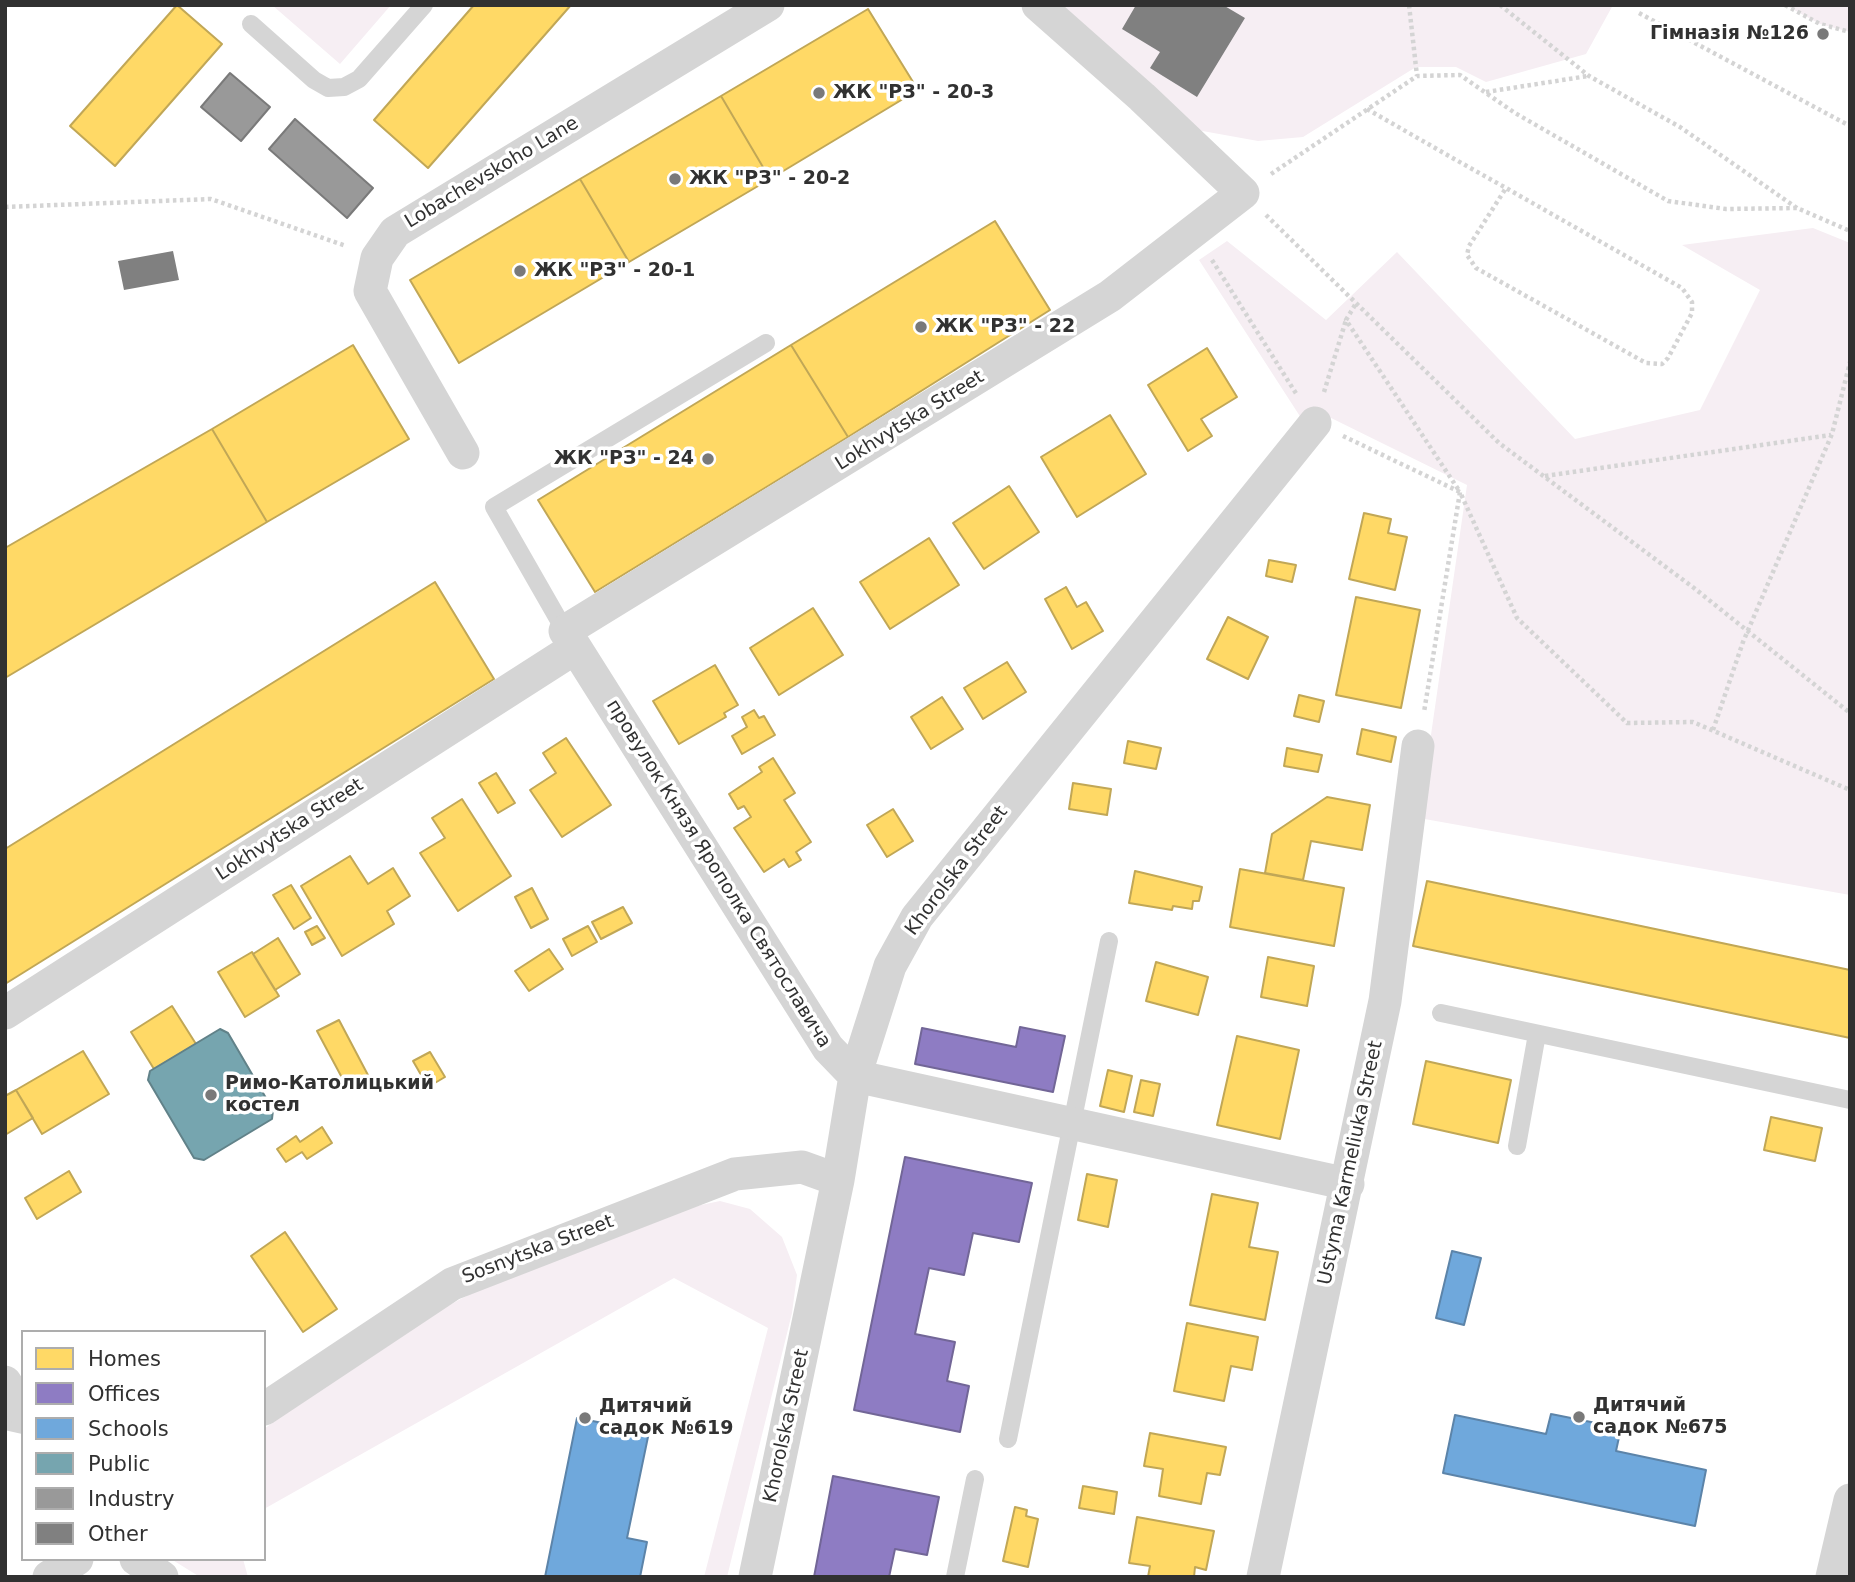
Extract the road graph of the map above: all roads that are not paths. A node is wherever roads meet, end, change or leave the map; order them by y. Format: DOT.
graph roads {
  1 [pos="424,5"];
  2 [pos="768,5"];
  3 [pos="1038,5"];
  4 [pos="251,24"];
  5 [pos="766,343"];
  6 [pos="1315,423"];
  7 [pos="463,453"];
  8 [pos="570,639"];
  9 [pos="1418,746"];
  10 [pos="1109,940"];
  11 [pos="5,1013"];
  12 [pos="1441,1013"];
  13 [pos="1537,1034"];
  14 [pos="855,1076"];
  15 [pos="1850,1100"];
  16 [pos="1070,1123"];
  17 [pos="1517,1146"];
  18 [pos="838,1180"];
  19 [pos="1348,1184"];
  20 [pos="5,1382"];
  21 [pos="21,1407"];
  22 [pos="266,1408"];
  23 [pos="1008,1439"];
  24 [pos="975,1479"];
  25 [pos="1850,1500"];
  26 [pos="74,1561"];
  27 [pos="139,1561"];
  28 [pos="50,1577"];
  29 [pos="162,1577"];
  30 [pos="755,1577"];
  31 [pos="955,1577"];
  32 [pos="1263,1577"];
  33 [pos="1832,1577"];
  1 -- 4 [label="lane"];
  2 -- 7 [label="street, Lobachevskoho Lane"];
  3 -- 8 [label="street, Lokhvytska Street"];
  5 -- 8 [label="lane"];
  6 -- 14 [label="street, Khorolska Street"];
  8 -- 11 [label="street, Lokhvytska Street"];
  8 -- 14 [label="street, провулок Князя Ярополка Святославича"];
  9 -- 19 [label="street, Ustyma Karmeliuka Street"];
  10 -- 16 [label="lane"];
  12 -- 13 [label="lane"];
  13 -- 15 [label="lane"];
  13 -- 17 [label="lane"];
  14 -- 16 [label="street"];
  14 -- 18 [label="street, Khorolska Street"];
  16 -- 19 [label="street"];
  16 -- 23 [label="lane"];
  18 -- 22 [label="street, Sosnytska Street"];
  18 -- 30 [label="street, Khorolska Street"];
  19 -- 32 [label="street, Ustyma Karmeliuka Street"];
  20 -- 21 [label="street"];
  24 -- 31 [label="lane"];
  25 -- 33 [label="street"];
  26 -- 28 [label="street"];
  27 -- 29 [label="street"];
}
